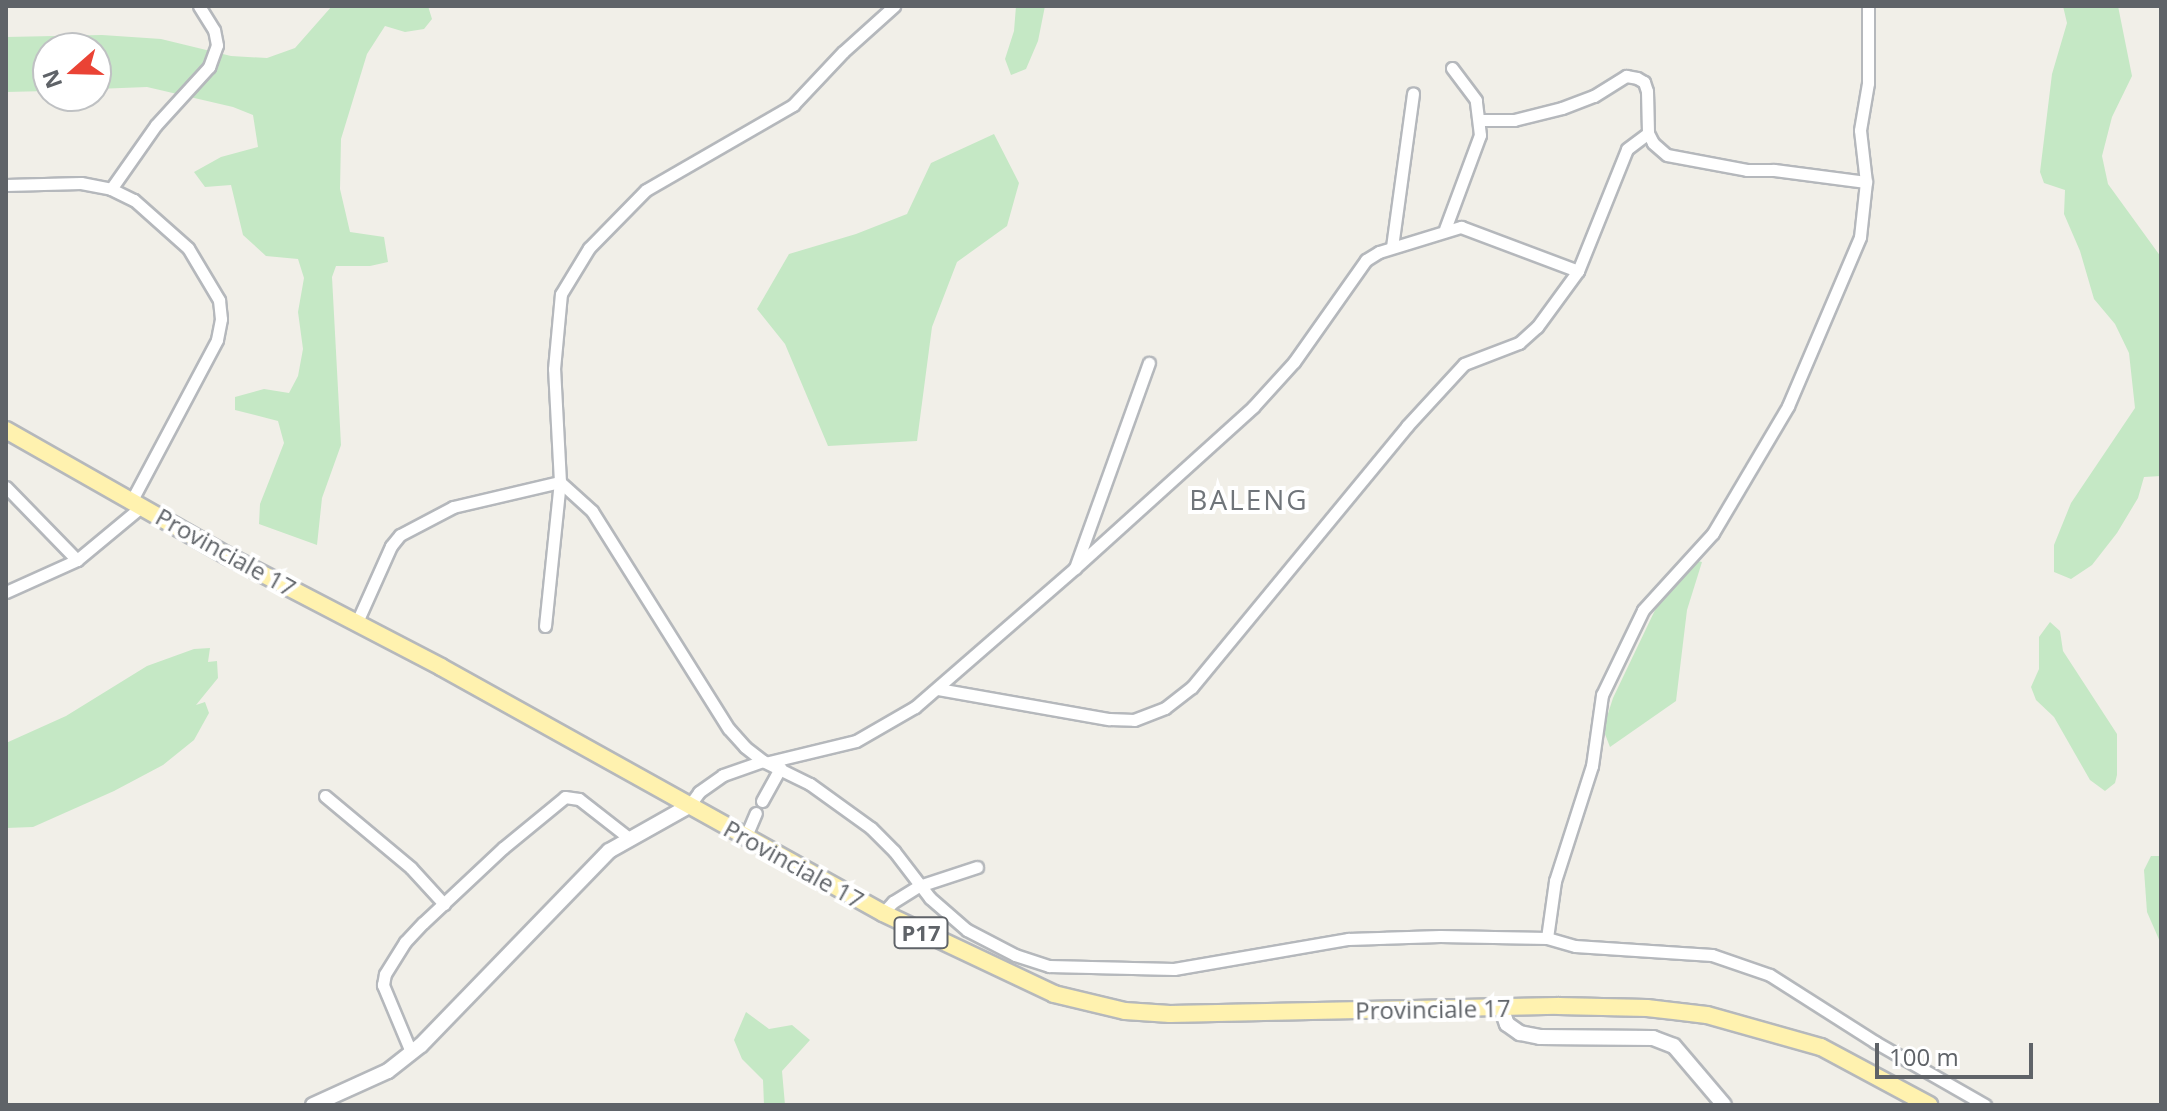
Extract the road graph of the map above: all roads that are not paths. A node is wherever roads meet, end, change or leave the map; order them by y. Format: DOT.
graph roads {
  1 [pos="199,6"];
  2 [pos="894,6"];
  3 [pos="1868,6"];
  4 [pos="1452,68"];
  5 [pos="1413,93"];
  6 [pos="1480,120"];
  7 [pos="1648,133"];
  8 [pos="1866,182"];
  9 [pos="6,185"];
  10 [pos="111,189"];
  11 [pos="1445,229"];
  12 [pos="1392,247"];
  13 [pos="1578,271"];
  14 [pos="1149,363"];
  15 [pos="6,430"];
  16 [pos="560,482"];
  17 [pos="6,487"];
  18 [pos="137,503"];
  19 [pos="77,560"];
  20 [pos="1075,568"];
  21 [pos="6,592"];
  22 [pos="357,622"];
  23 [pos="545,626"];
  24 [pos="938,689"];
  25 [pos="771,763"];
  26 [pos="325,796"];
  27 [pos="762,801"];
  28 [pos="689,806"];
  29 [pos="756,813"];
  30 [pos="746,836"];
  31 [pos="629,838"];
  32 [pos="977,867"];
  33 [pos="919,886"];
  34 [pos="444,904"];
  35 [pos="883,913"];
  36 [pos="1547,938"];
  37 [pos="1501,1007"];
  38 [pos="411,1052"];
  39 [pos="313,1105"];
  40 [pos="1724,1105"];
  41 [pos="1929,1105"];
  42 [pos="1985,1105"];
  1 -- 10 [label="street"];
  2 -- 16 [label="street"];
  3 -- 8 [label="street"];
  4 -- 6 [label="street"];
  5 -- 12 [label="street"];
  6 -- 7 [label="street"];
  6 -- 11 [label="street"];
  7 -- 8 [label="street"];
  7 -- 13 [label="street"];
  8 -- 36 [label="street"];
  9 -- 10 [label="street"];
  10 -- 18 [label="street"];
  11 -- 12 [label="street"];
  11 -- 13 [label="street"];
  12 -- 20 [label="street"];
  13 -- 24 [label="street"];
  14 -- 20 [label="street"];
  15 -- 18 [label="main road, Provinciale 17 / P17"];
  16 -- 22 [label="street"];
  16 -- 23 [label="street"];
  16 -- 25 [label="street"];
  17 -- 19 [label="street"];
  18 -- 19 [label="street"];
  18 -- 22 [label="main road, Provinciale 17 / P17"];
  19 -- 21 [label="street"];
  20 -- 24 [label="street"];
  22 -- 28 [label="main road, Provinciale 17 / P17"];
  24 -- 25 [label="street"];
  25 -- 27 [label="street"];
  25 -- 28 [label="street"];
  25 -- 33 [label="street"];
  26 -- 34 [label="street"];
  28 -- 30 [label="main road, Provinciale 17 / P17"];
  28 -- 31 [label="street"];
  29 -- 30 [label="street"];
  30 -- 35 [label="main road, Provinciale 17 / P17"];
  31 -- 34 [label="street"];
  31 -- 38 [label="street"];
  32 -- 33 [label="street"];
  33 -- 35 [label="street"];
  33 -- 36 [label="street"];
  34 -- 38 [label="street"];
  35 -- 37 [label="main road, Provinciale 17 / P17"];
  36 -- 42 [label="street"];
  37 -- 40 [label="street"];
  37 -- 41 [label="main road, Provinciale 17 / P17"];
  38 -- 39 [label="street"];
}
